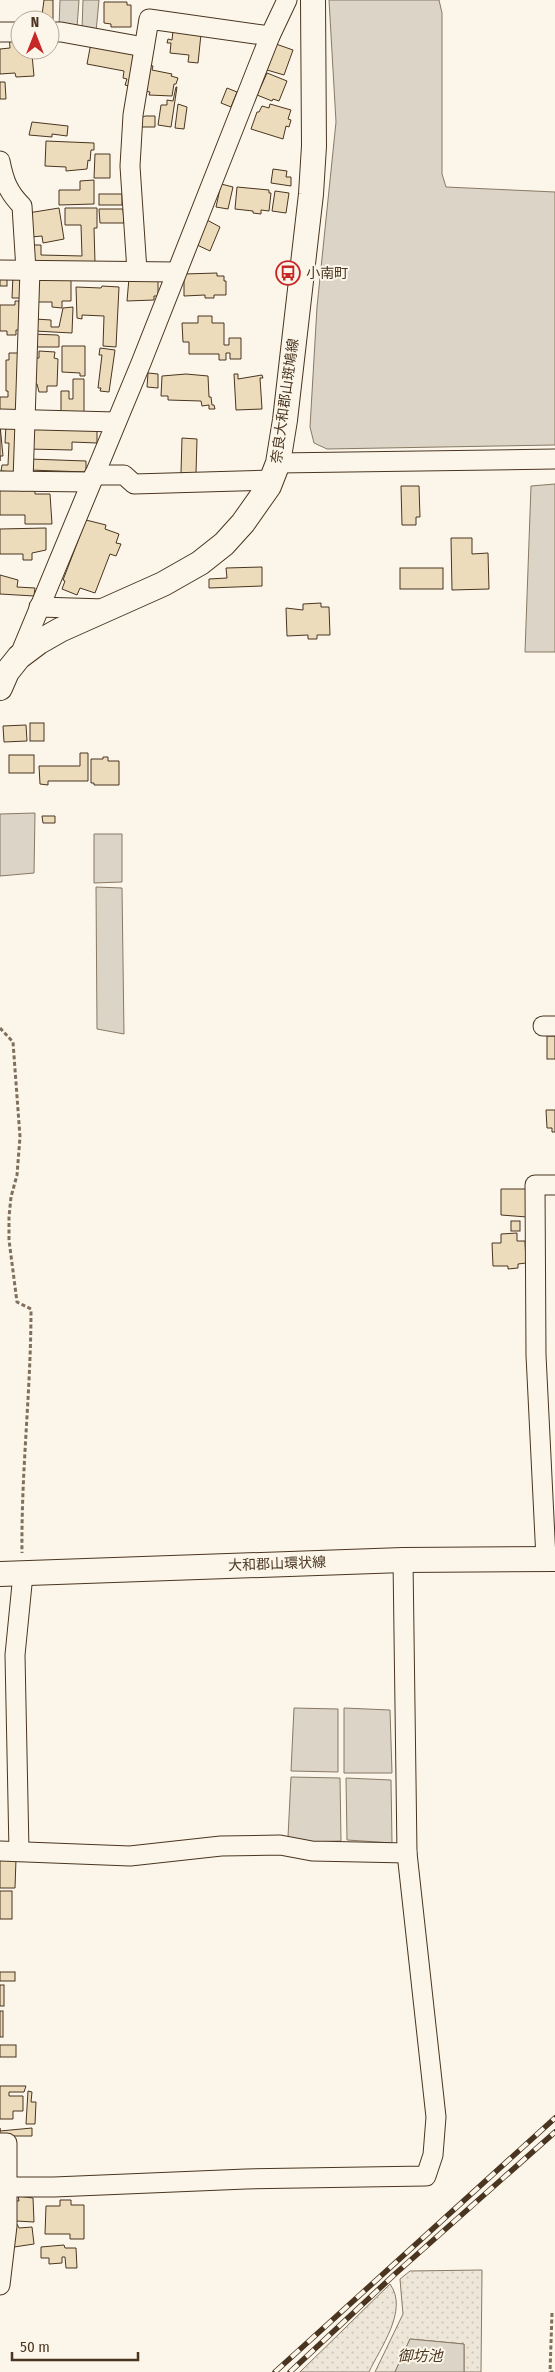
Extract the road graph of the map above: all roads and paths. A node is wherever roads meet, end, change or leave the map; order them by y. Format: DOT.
graph roads {
  1 [pos="287,0"];
  2 [pos="313,0"];
  3 [pos="60,32"];
  4 [pos="270,36"];
  5 [pos="144,47"];
  6 [pos="0,161"];
  7 [pos="0,270"];
  8 [pos="28,270"];
  9 [pos="137,272"];
  10 [pos="176,272"];
  11 [pos="0,419"];
  12 [pos="24,420"];
  13 [pos="116,422"];
  14 [pos="555,459"];
  15 [pos="275,472"];
  16 [pos="93,478"];
  17 [pos="0,481"];
  18 [pos="23,481"];
  19 [pos="39,607"];
  20 [pos="107,609"];
  21 [pos="19,657"];
  22 [pos="0,688"];
  23 [pos="0,1028"];
  24 [pos="555,1185"];
  25 [pos="550,1559"];
  26 [pos="403,1560"];
  27 [pos="11,1574"];
  28 [pos="0,1850"];
  29 [pos="19,1851"];
  30 [pos="407,1853"];
  31 [pos="0,2143"];
  32 [pos="4,2187"];
  33 [pos="0,2285"];
  34 [pos="552,2313"];
  35 [pos="555,2372"];
  1 -- 4 [label="street"];
  2 -- 15 [label="main road, 奈良大和郡山斑鳩線"];
  3 -- 5 [label="street"];
  4 -- 5 [label="street"];
  4 -- 10 [label="street"];
  5 -- 9 [label="street"];
  6 -- 8 [label="street"];
  7 -- 8 [label="street"];
  8 -- 9 [label="street"];
  8 -- 12 [label="street"];
  9 -- 10 [label="street"];
  10 -- 13 [label="street"];
  11 -- 12 [label="street"];
  12 -- 13 [label="street"];
  12 -- 18 [label="street"];
  13 -- 16 [label="street"];
  14 -- 15 [label="street"];
  15 -- 16 [label="street"];
  15 -- 20 [label="main road, 奈良大和郡山斑鳩線"];
  16 -- 18 [label="street"];
  16 -- 19 [label="street"];
  17 -- 18 [label="street"];
  19 -- 20 [label="street"];
  19 -- 21 [label="street"];
  20 -- 21 [label="main road, 奈良大和郡山斑鳩線"];
  21 -- 22 [label="main road, 奈良大和郡山斑鳩線"];
  23 -- 27 [label="path"];
  24 -- 25 [label="street"];
  25 -- 26 [label="main road, 大和郡山環状線"];
  26 -- 27 [label="main road, 大和郡山環状線"];
  26 -- 30 [label="street"];
  27 -- 29 [label="street"];
  28 -- 29 [label="street"];
  29 -- 30 [label="street"];
  30 -- 32 [label="street"];
  31 -- 32 [label="street"];
  32 -- 33 [label="street"];
  34 -- 35 [label="path"];
}
